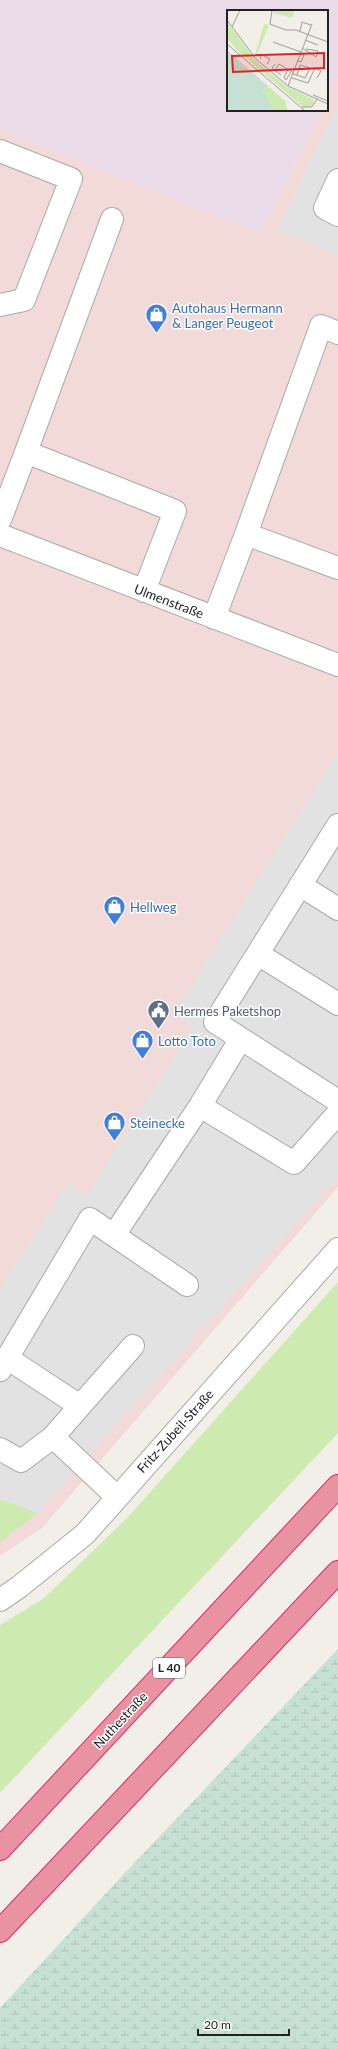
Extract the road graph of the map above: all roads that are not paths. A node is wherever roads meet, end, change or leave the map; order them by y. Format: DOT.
graph roads {
  1 [pos="0,151"];
  2 [pos="338,180"];
  3 [pos="338,215"];
  4 [pos="112,219"];
  5 [pos="0,305"];
  6 [pos="338,333"];
  7 [pos="26,452"];
  8 [pos="0,520"];
  9 [pos="246,534"];
  10 [pos="0,535"];
  11 [pos="338,568"];
  12 [pos="144,591"];
  13 [pos="214,618"];
  14 [pos="338,665"];
  15 [pos="338,825"];
  16 [pos="300,885"];
  17 [pos="338,909"];
  18 [pos="258,954"];
  19 [pos="338,1004"];
  20 [pos="240,1040"];
  21 [pos="338,1101"];
  22 [pos="200,1106"];
  23 [pos="338,1113"];
  24 [pos="114,1235"];
  25 [pos="338,1249"];
  26 [pos="187,1284"];
  27 [pos="133,1346"];
  28 [pos="4,1364"];
  29 [pos="80,1406"];
  30 [pos="53,1437"];
  31 [pos="0,1449"];
  32 [pos="338,1486"];
  33 [pos="117,1497"];
  34 [pos="338,1572"];
  35 [pos="0,1600"];
  36 [pos="0,1849"];
  37 [pos="0,1931"];
  1 -- 5 [label="street"];
  2 -- 3 [label="street"];
  4 -- 7 [label="street"];
  6 -- 9 [label="street"];
  7 -- 8 [label="street"];
  7 -- 12 [label="street"];
  9 -- 11 [label="street"];
  9 -- 13 [label="street"];
  10 -- 12 [label="street, Ulmenstraße"];
  12 -- 13 [label="street, Ulmenstraße"];
  13 -- 14 [label="street, Ulmenstraße"];
  15 -- 16 [label="street"];
  16 -- 17 [label="street"];
  16 -- 18 [label="street"];
  18 -- 19 [label="street"];
  18 -- 20 [label="street"];
  20 -- 21 [label="street"];
  20 -- 22 [label="street"];
  22 -- 23 [label="street"];
  22 -- 24 [label="street"];
  24 -- 26 [label="street"];
  24 -- 28 [label="street"];
  25 -- 33 [label="street, Fritz-Zubeil-Straße"];
  27 -- 29 [label="street"];
  28 -- 29 [label="street"];
  29 -- 30 [label="street"];
  30 -- 31 [label="street"];
  30 -- 33 [label="street"];
  32 -- 36 [label="highway, Nuthestraße / L 40"];
  33 -- 35 [label="street, Fritz-Zubeil-Straße"];
  34 -- 37 [label="highway"];
}
